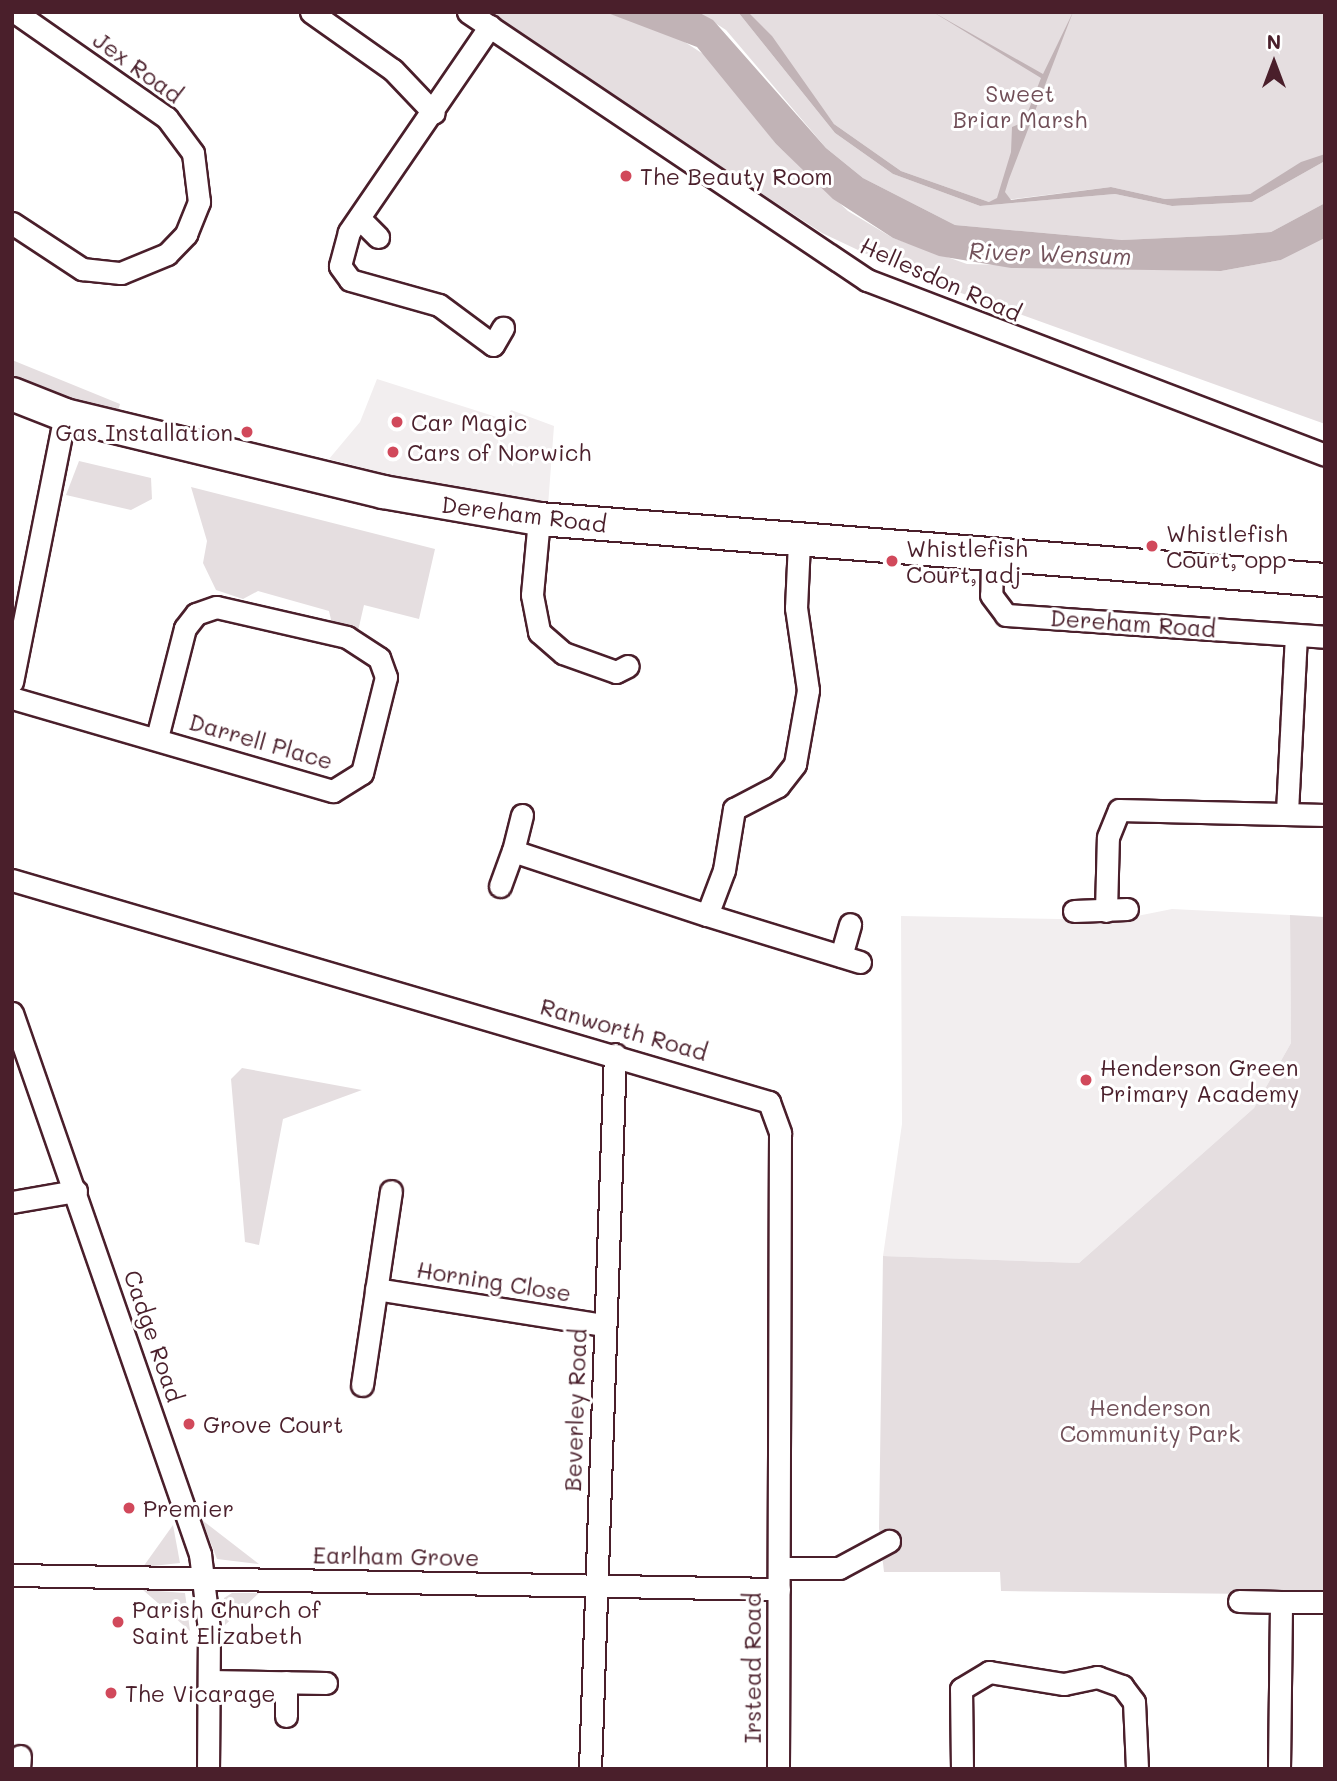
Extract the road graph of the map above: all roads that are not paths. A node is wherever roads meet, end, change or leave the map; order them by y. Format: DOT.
graph roads {
  1 [pos="15,12"];
  2 [pos="311,12"];
  3 [pos="468,12"];
  4 [pos="490,26"];
  5 [pos="434,113"];
  6 [pos="359,218"];
  7 [pos="12,223"];
  8 [pos="379,235"];
  9 [pos="494,344"];
  10 [pos="12,394"];
  11 [pos="12,413"];
  12 [pos="65,415"];
  13 [pos="1325,454"];
  14 [pos="539,519"];
  15 [pos="799,541"];
  16 [pos="992,556"];
  17 [pos="1325,580"];
  18 [pos="1296,635"];
  19 [pos="1325,637"];
  20 [pos="13,669"];
  21 [pos="622,674"];
  22 [pos="12,698"];
  23 [pos="157,738"];
  24 [pos="1287,812"];
  25 [pos="522,815"];
  26 [pos="1325,815"];
  27 [pos="513,850"];
  28 [pos="12,880"];
  29 [pos="500,886"];
  30 [pos="1074,911"];
  31 [pos="707,915"];
  32 [pos="850,924"];
  33 [pos="12,1013"];
  34 [pos="615,1054"];
  35 [pos="76,1191"];
  36 [pos="391,1191"];
  37 [pos="12,1202"];
  38 [pos="376,1289"];
  39 [pos="603,1325"];
  40 [pos="362,1385"];
  41 [pos="889,1541"];
  42 [pos="779,1568"];
  43 [pos="12,1575"];
  44 [pos="204,1578"];
  45 [pos="596,1586"];
  46 [pos="779,1589"];
  47 [pos="1239,1601"];
  48 [pos="1281,1602"];
  49 [pos="1325,1602"];
  50 [pos="209,1681"];
  51 [pos="286,1682"];
  52 [pos="326,1683"];
  53 [pos="286,1716"];
  54 [pos="208,1769"];
  55 [pos="590,1769"];
  56 [pos="778,1769"];
  57 [pos="962,1769"];
  58 [pos="1138,1769"];
  59 [pos="1279,1769"];
  1 -- 7 [label="street, Jex Road"];
  2 -- 5 [label="street"];
  3 -- 4 [label="street, Hellesdon Road"];
  4 -- 5 [label="street"];
  4 -- 13 [label="street, Hellesdon Road"];
  5 -- 6 [label="street"];
  6 -- 8 [label="street"];
  6 -- 9 [label="street"];
  10 -- 12 [label="highway, Dereham Road"];
  11 -- 12 [label="highway, Dereham Road"];
  12 -- 14 [label="highway, Dereham Road"];
  12 -- 20 [label="street"];
  14 -- 15 [label="highway, Dereham Road"];
  14 -- 21 [label="street"];
  15 -- 16 [label="highway, Dereham Road"];
  15 -- 31 [label="street"];
  16 -- 17 [label="highway, Dereham Road"];
  16 -- 18 [label="street, Dereham Road"];
  18 -- 19 [label="street, Dereham Road"];
  18 -- 24 [label="street"];
  22 -- 23 [label="street, Darrell Place"];
  23 -- 23 [label="street, Darrell Place"];
  24 -- 26 [label="street"];
  24 -- 30 [label="street"];
  25 -- 27 [label="street"];
  27 -- 29 [label="street"];
  27 -- 31 [label="street"];
  28 -- 34 [label="street, Ranworth Road"];
  31 -- 32 [label="street"];
  33 -- 35 [label="street, Cadge Road"];
  34 -- 39 [label="street, Beverley Road"];
  34 -- 42 [label="street, Ranworth Road"];
  35 -- 37 [label="street"];
  35 -- 44 [label="street, Cadge Road"];
  36 -- 38 [label="street"];
  38 -- 39 [label="street, Horning Close"];
  38 -- 40 [label="street"];
  39 -- 45 [label="street, Beverley Road"];
  41 -- 42 [label="street"];
  42 -- 46 [label="street, Irstead Road"];
  43 -- 44 [label="street, Earlham Grove"];
  44 -- 45 [label="street, Earlham Grove"];
  44 -- 50 [label="street, Cadge Road"];
  45 -- 46 [label="street, Earlham Grove"];
  45 -- 55 [label="street, Beverley Road"];
  46 -- 56 [label="street, Irstead Road"];
  47 -- 48 [label="street"];
  48 -- 49 [label="street"];
  48 -- 59 [label="street"];
  50 -- 51 [label="street"];
  50 -- 54 [label="street, Cadge Road"];
  51 -- 52 [label="street"];
  51 -- 53 [label="street"];
  57 -- 58 [label="street"];
}
